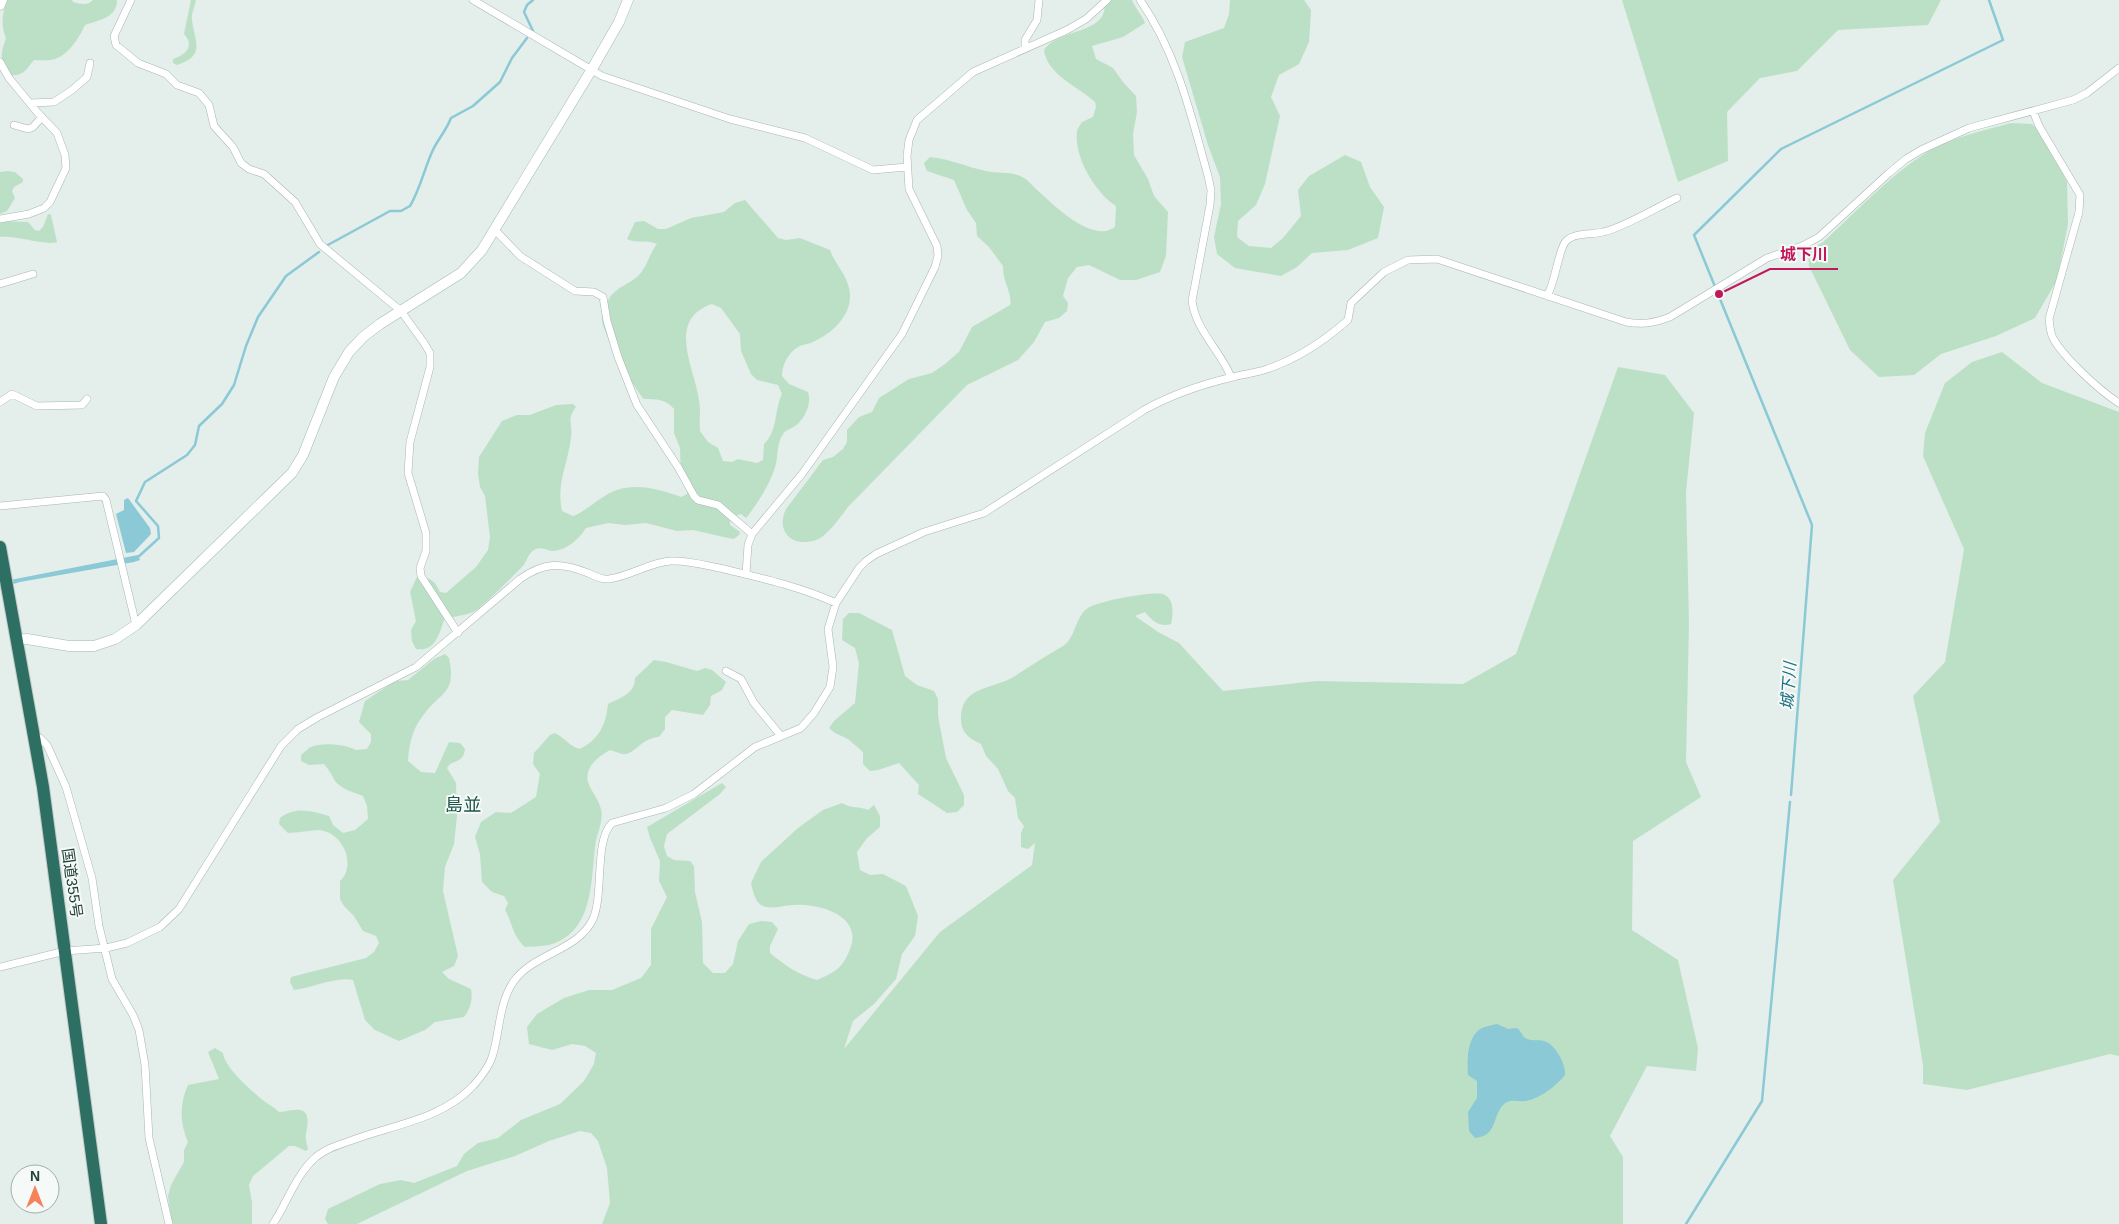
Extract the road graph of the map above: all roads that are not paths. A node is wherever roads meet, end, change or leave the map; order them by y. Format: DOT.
graph roads {
  1 [pos="2,0"];
  2 [pos="131,0"];
  3 [pos="473,0"];
  4 [pos="628,0"];
  5 [pos="1039,0"];
  6 [pos="1107,0"];
  7 [pos="1140,0"];
  8 [pos="0,5"];
  9 [pos="1026,48"];
  10 [pos="0,62"];
  11 [pos="90,64"];
  12 [pos="2119,68"];
  13 [pos="592,69"];
  14 [pos="30,103"];
  15 [pos="2033,111"];
  16 [pos="42,117"];
  17 [pos="14,125"];
  18 [pos="907,167"];
  19 [pos="1677,198"];
  20 [pos="0,219"];
  21 [pos="495,230"];
  22 [pos="33,274"];
  23 [pos="0,284"];
  24 [pos="1547,296"];
  25 [pos="401,311"];
  26 [pos="1231,377"];
  27 [pos="87,400"];
  28 [pos="0,402"];
  29 [pos="2119,403"];
  30 [pos="0,506"];
  31 [pos="752,534"];
  32 [pos="0,547"];
  33 [pos="746,574"];
  34 [pos="836,604"];
  35 [pos="136,625"];
  36 [pos="458,633"];
  37 [pos="17,640"];
  38 [pos="726,671"];
  39 [pos="782,736"];
  40 [pos="36,738"];
  41 [pos="106,948"];
  42 [pos="65,951"];
  43 [pos="0,967"];
  44 [pos="275,1223"];
  45 [pos="101,1224"];
  46 [pos="168,1224"];
  1 -- 8 [label="street"];
  2 -- 25 [label="street"];
  3 -- 13 [label="street"];
  4 -- 13 [label="street"];
  5 -- 9 [label="street"];
  6 -- 9 [label="street"];
  7 -- 26 [label="street"];
  9 -- 18 [label="street"];
  10 -- 14 [label="street"];
  11 -- 14 [label="street"];
  12 -- 15 [label="street"];
  13 -- 18 [label="street"];
  13 -- 21 [label="street"];
  14 -- 16 [label="street"];
  15 -- 24 [label="street"];
  15 -- 29 [label="street"];
  16 -- 17 [label="street"];
  16 -- 20 [label="street"];
  18 -- 31 [label="street"];
  19 -- 24 [label="street"];
  21 -- 25 [label="street"];
  21 -- 31 [label="street"];
  22 -- 23 [label="street"];
  24 -- 26 [label="street"];
  25 -- 35 [label="street"];
  25 -- 36 [label="street"];
  26 -- 34 [label="street"];
  27 -- 28 [label="street"];
  30 -- 35 [label="street"];
  31 -- 33 [label="street"];
  32 -- 37 [label="highway, 国道355号"];
  33 -- 34 [label="street"];
  33 -- 36 [label="street"];
  34 -- 39 [label="street"];
  35 -- 37 [label="street"];
  36 -- 41 [label="street"];
  37 -- 40 [label="highway, 国道355号"];
  38 -- 39 [label="street"];
  39 -- 44 [label="street"];
  40 -- 41 [label="street"];
  40 -- 42 [label="highway, 国道355号"];
  41 -- 42 [label="street"];
  41 -- 46 [label="street"];
  42 -- 43 [label="street"];
  42 -- 45 [label="highway, 国道355号"];
}
